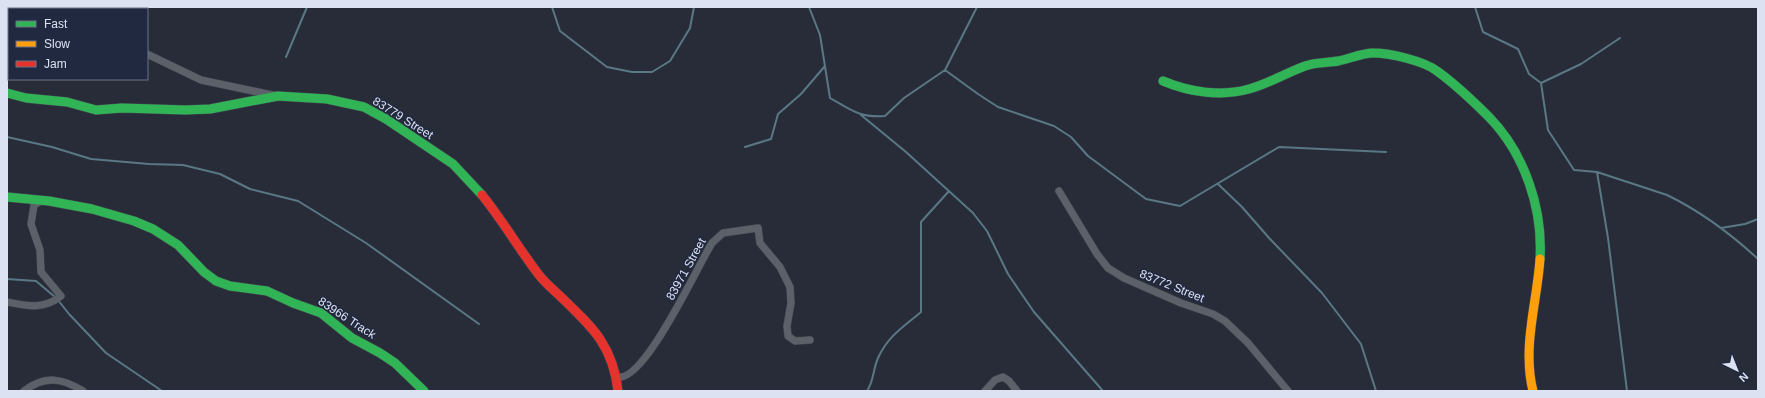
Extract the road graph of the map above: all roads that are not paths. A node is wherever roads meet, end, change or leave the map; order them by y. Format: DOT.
graph roads {
  1 [pos="148,54"];
  2 [pos="1163,81"];
  3 [pos="7,92"];
  4 [pos="278,96"];
  5 [pos="1059,191"];
  6 [pos="7,197"];
  7 [pos="40,201"];
  8 [pos="7,302"];
  9 [pos="810,340"];
  10 [pos="616,377"];
  11 [pos="24,391"];
  12 [pos="83,391"];
  13 [pos="424,391"];
  14 [pos="618,391"];
  15 [pos="985,391"];
  16 [pos="1018,391"];
  17 [pos="1288,391"];
  18 [pos="1533,391"];
  1 -- 4 [label="street"];
  2 -- 18 [label="street"];
  3 -- 4 [label="street, 83779 Street"];
  4 -- 10 [label="street, 83779 Street"];
  5 -- 17 [label="street, 83772 Street"];
  6 -- 7 [label="street, 83966 Track"];
  7 -- 8 [label="street"];
  7 -- 13 [label="street, 83966 Track"];
  9 -- 10 [label="street, 83971 Street"];
  10 -- 14 [label="street, 83779 Street"];
  11 -- 12 [label="street"];
  15 -- 16 [label="street"];
}
